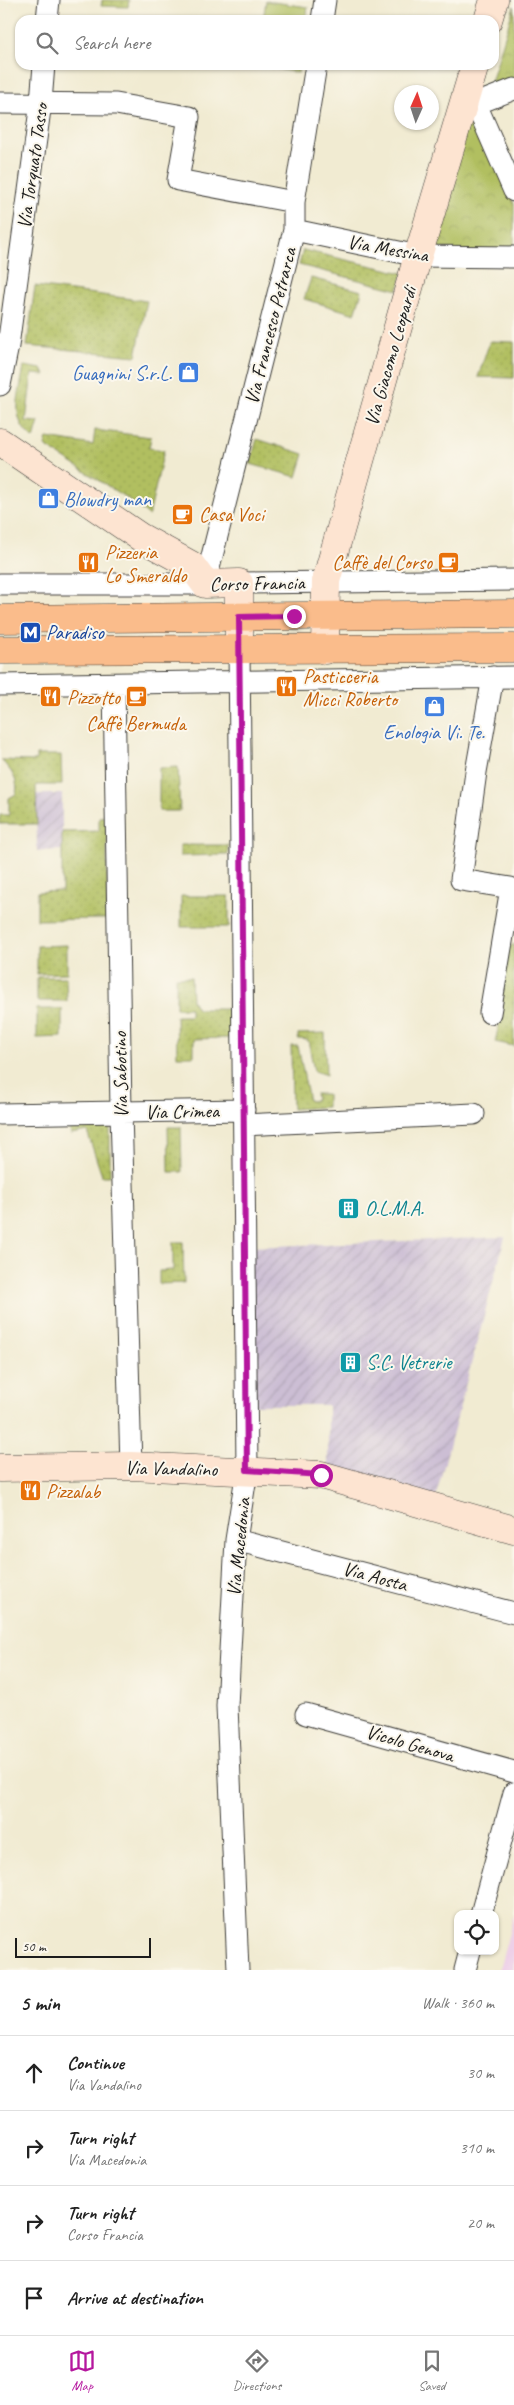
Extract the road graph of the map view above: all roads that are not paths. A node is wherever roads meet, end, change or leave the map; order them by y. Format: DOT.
graph roads {
  1 [pos="49,0"];
  2 [pos="325,0"];
  3 [pos="494,0"];
  4 [pos="48,15"];
  5 [pos="323,15"];
  6 [pos="490,15"];
  7 [pos="44,70"];
  8 [pos="315,70"];
  9 [pos="473,85"];
  10 [pos="514,89"];
  11 [pos="42,102"];
  12 [pos="0,103"];
  13 [pos="514,191"];
  14 [pos="294,202"];
  15 [pos="294,230"];
  16 [pos="418,256"];
  17 [pos="514,257"];
  18 [pos="4,346"];
  19 [pos="0,385"];
  20 [pos="0,442"];
  21 [pos="514,580"];
  22 [pos="326,581"];
  23 [pos="239,583"];
  24 [pos="0,584"];
  25 [pos="205,584"];
  26 [pos="514,614"];
  27 [pos="325,616"];
  28 [pos="239,617"];
  29 [pos="0,619"];
  30 [pos="514,648"];
  31 [pos="0,650"];
  32 [pos="239,650"];
  33 [pos="325,650"];
  34 [pos="493,677"];
  35 [pos="514,677"];
  36 [pos="324,681"];
  37 [pos="238,682"];
  38 [pos="114,684"];
  39 [pos="0,685"];
  40 [pos="490,1013"];
  41 [pos="121,1112"];
  42 [pos="0,1114"];
  43 [pos="474,1114"];
  44 [pos="244,1118"];
  45 [pos="131,1466"];
  46 [pos="0,1468"];
  47 [pos="247,1470"];
  48 [pos="514,1530"];
  49 [pos="236,1540"];
  50 [pos="514,1614"];
  51 [pos="306,1714"];
  52 [pos="514,1772"];
  53 [pos="514,1792"];
  54 [pos="481,1910"];
  55 [pos="469,1955"];
  56 [pos="238,1970"];
  57 [pos="465,1970"];
  1 -- 4 [label="street"];
  2 -- 5 [label="street"];
  3 -- 6 [label="street"];
  7 -- 11 [label="street, Via Torquato Tasso"];
  8 -- 14 [label="street, Via Francesco Petrarca"];
  9 -- 10 [label="street"];
  9 -- 13 [label="street"];
  9 -- 16 [label="street, Via Giacomo Leopardi"];
  11 -- 12 [label="street"];
  11 -- 14 [label="street"];
  11 -- 18 [label="street, Via Torquato Tasso"];
  14 -- 15 [label="street, Via Francesco Petrarca"];
  15 -- 16 [label="street, Via Messina"];
  15 -- 25 [label="street, Via Francesco Petrarca"];
  16 -- 17 [label="street, Via Messina"];
  16 -- 22 [label="street, Via Giacomo Leopardi"];
  18 -- 19 [label="street, Via Torquato Tasso"];
  20 -- 25 [label="street"];
  21 -- 22 [label="street, Corso Francia"];
  22 -- 23 [label="street, Corso Francia"];
  22 -- 27 [label="street, Via Giacomo Leopardi"];
  23 -- 25 [label="street, Corso Francia"];
  23 -- 28 [label="street, Via Macedonia"];
  24 -- 25 [label="street, Corso Francia"];
  26 -- 27 [label="main road, Corso Francia"];
  27 -- 28 [label="main road, Corso Francia"];
  27 -- 33 [label="street, Via Giacomo Leopardi"];
  28 -- 29 [label="main road, Corso Francia"];
  28 -- 32 [label="street, Via Macedonia"];
  30 -- 33 [label="main road"];
  31 -- 32 [label="main road"];
  32 -- 33 [label="main road"];
  32 -- 37 [label="street, Via Macedonia"];
  33 -- 36 [label="street"];
  34 -- 35 [label="street"];
  34 -- 36 [label="street"];
  34 -- 40 [label="street"];
  36 -- 37 [label="street"];
  37 -- 38 [label="street"];
  37 -- 44 [label="street, Via Macedonia"];
  38 -- 39 [label="street"];
  38 -- 41 [label="street, Via Sabotino"];
  41 -- 42 [label="street, Via Crimea"];
  41 -- 44 [label="street, Via Crimea"];
  41 -- 45 [label="street, Via Sabotino"];
  43 -- 44 [label="street, Via Crimea"];
  44 -- 47 [label="street, Via Macedonia"];
  45 -- 46 [label="street, Via Vandalino"];
  45 -- 47 [label="street, Via Vandalino"];
  47 -- 48 [label="street, Via Vandalino"];
  47 -- 49 [label="street, Via Macedonia"];
  49 -- 50 [label="street, Via Aosta"];
  49 -- 56 [label="street, Via Macedonia"];
  51 -- 52 [label="street, Vicolo Genova"];
  53 -- 54 [label="street"];
  55 -- 57 [label="street"];
}
